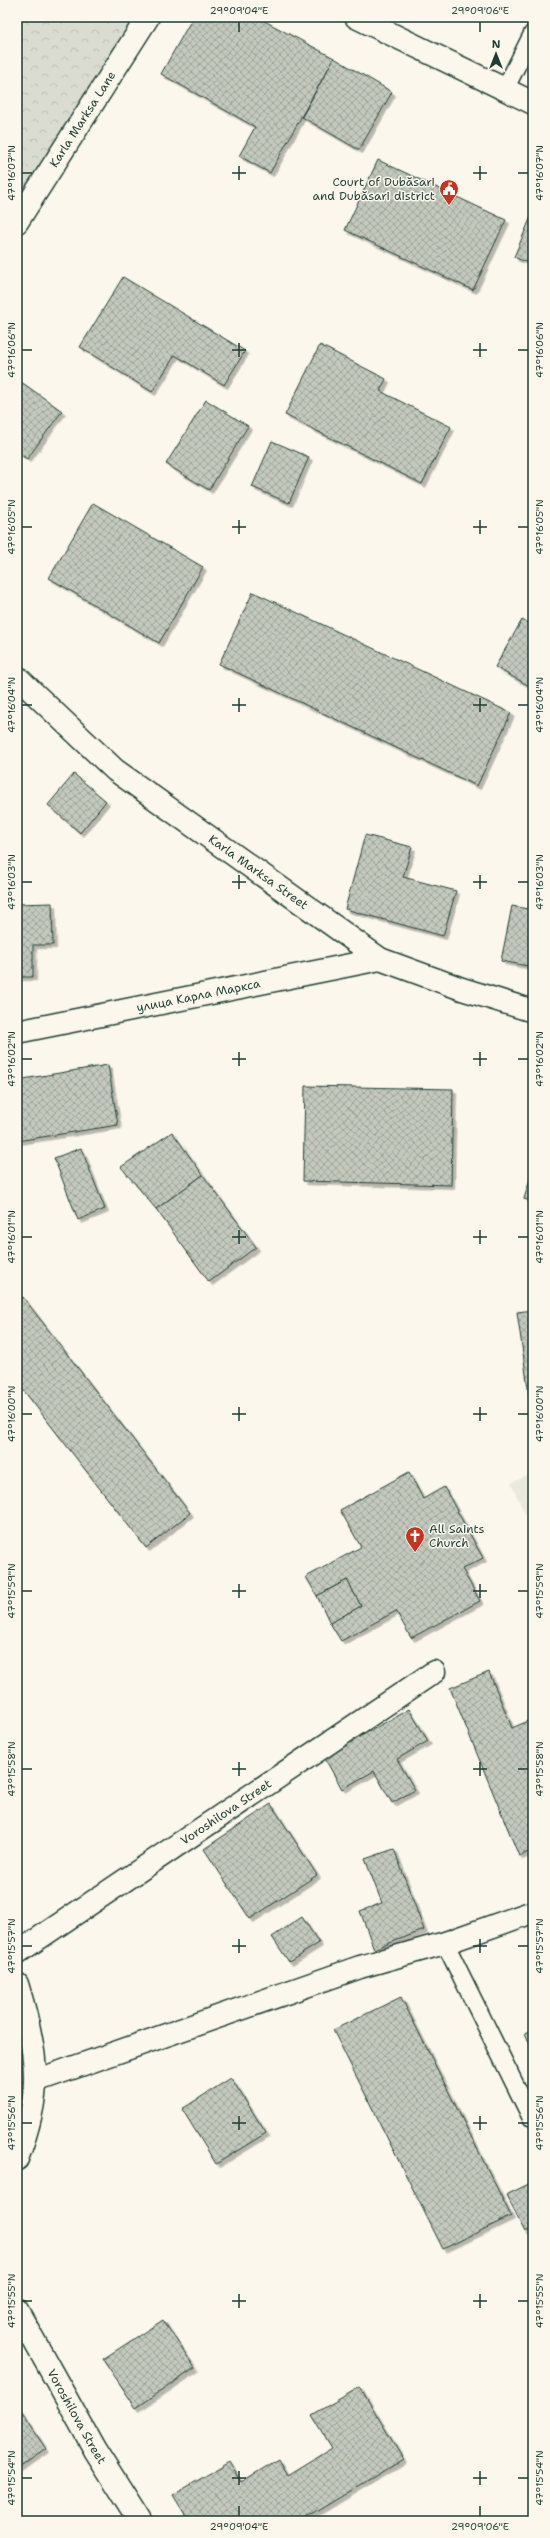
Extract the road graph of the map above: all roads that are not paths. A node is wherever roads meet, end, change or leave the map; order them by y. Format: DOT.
graph roads {
  1 [pos="148,17"];
  2 [pos="356,17"];
  3 [pos="533,33"];
  4 [pos="505,89"];
  5 [pos="533,103"];
  6 [pos="17,222"];
  7 [pos="17,677"];
  8 [pos="380,959"];
  9 [pos="533,1011"];
  10 [pos="17,1032"];
  11 [pos="434,1672"];
  12 [pos="527,1914"];
  13 [pos="445,1943"];
  14 [pos="17,1953"];
  15 [pos="17,1984"];
  16 [pos="35,2081"];
  17 [pos="532,2117"];
  18 [pos="17,2159"];
  19 [pos="17,2310"];
  20 [pos="140,2521"];
  1 -- 6 [label="street, Karla Marksa Lane"];
  2 -- 4 [label="street"];
  3 -- 4 [label="lane"];
  4 -- 5 [label="street"];
  7 -- 8 [label="street, Karla Marksa Street"];
  8 -- 9 [label="street, Karla Marksa Street"];
  8 -- 10 [label="street, улица Карла Маркса"];
  11 -- 14 [label="street, Voroshilova Street"];
  12 -- 13 [label="street"];
  13 -- 16 [label="street"];
  13 -- 17 [label="lane"];
  15 -- 16 [label="street"];
  16 -- 18 [label="street"];
  19 -- 20 [label="street, Voroshilova Street"];
}
